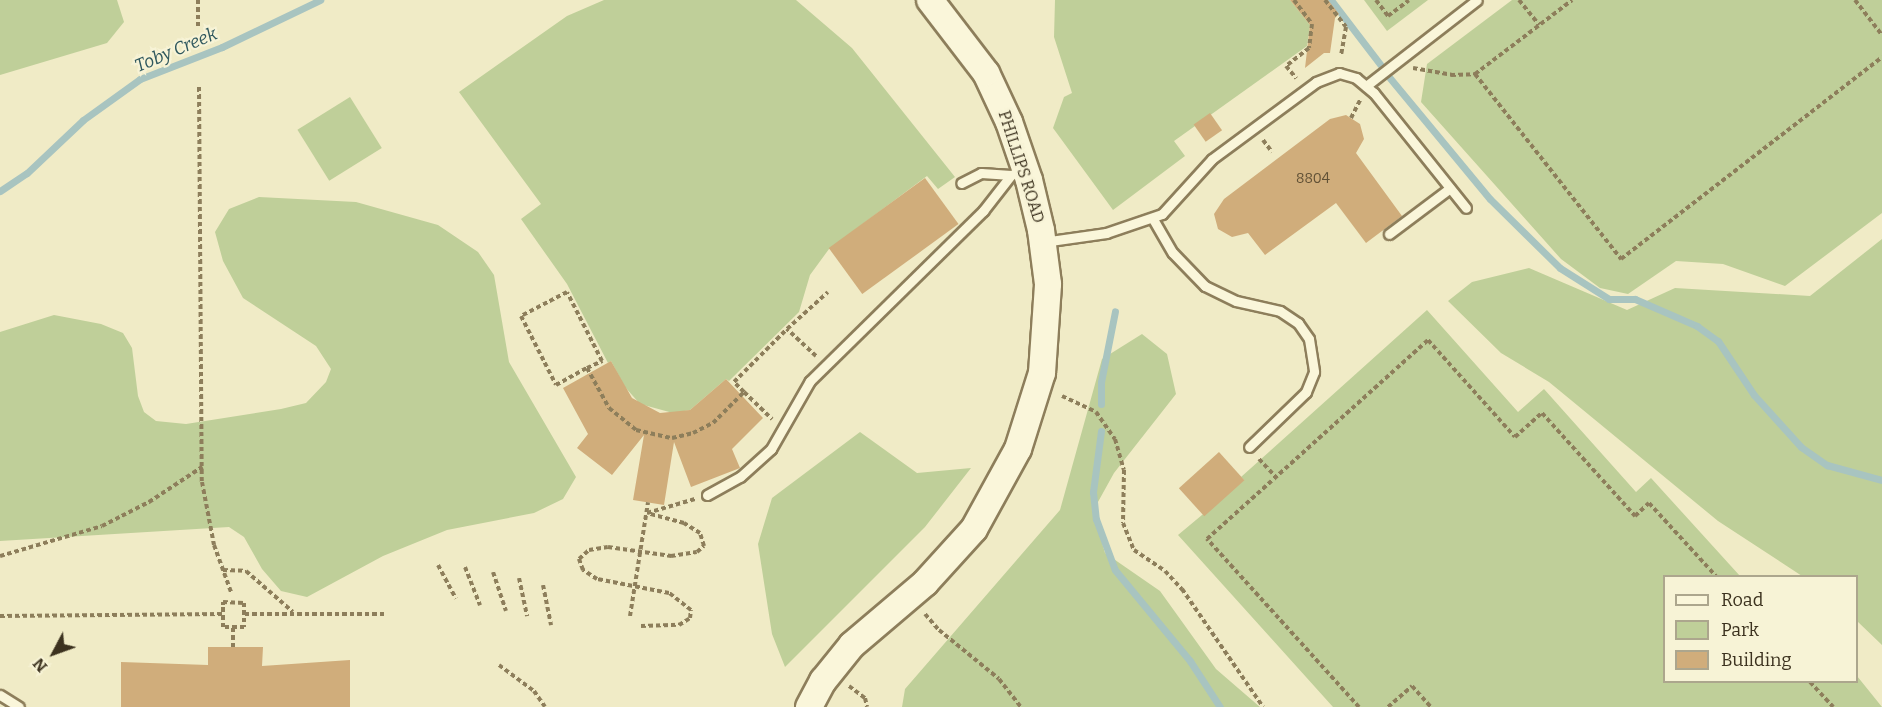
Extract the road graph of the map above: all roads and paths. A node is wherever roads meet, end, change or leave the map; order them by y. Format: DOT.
graph roads {
  1 [pos="198,0"];
  2 [pos="1294,0"];
  3 [pos="1325,0"];
  4 [pos="1376,0"];
  5 [pos="1409,0"];
  6 [pos="1477,0"];
  7 [pos="1519,0"];
  8 [pos="1572,0"];
  9 [pos="1855,0"];
  10 [pos="938,5"];
  11 [pos="198,26"];
  12 [pos="1539,26"];
  13 [pos="1882,35"];
  14 [pos="1341,56"];
  15 [pos="1882,57"];
  16 [pos="1426,71"];
  17 [pos="1475,74"];
  18 [pos="1296,78"];
  19 [pos="1366,86"];
  20 [pos="199,87"];
  21 [pos="1261,137"];
  22 [pos="1272,152"];
  23 [pos="1018,173"];
  24 [pos="961,183"];
  25 [pos="1450,188"];
  26 [pos="1466,208"];
  27 [pos="1153,219"];
  28 [pos="1389,234"];
  29 [pos="1043,242"];
  30 [pos="828,292"];
  31 [pos="787,328"];
  32 [pos="825,365"];
  33 [pos="587,368"];
  34 [pos="744,392"];
  35 [pos="1062,396"];
  36 [pos="783,430"];
  37 [pos="1248,447"];
  38 [pos="202,467"];
  39 [pos="1276,477"];
  40 [pos="707,495"];
  41 [pos="648,502"];
  42 [pos="647,513"];
  43 [pos="641,552"];
  44 [pos="0,556"];
  45 [pos="438,564"];
  46 [pos="465,567"];
  47 [pos="223,570"];
  48 [pos="493,572"];
  49 [pos="1715,575"];
  50 [pos="519,578"];
  51 [pos="543,585"];
  52 [pos="635,587"];
  53 [pos="231,592"];
  54 [pos="456,599"];
  55 [pos="480,605"];
  56 [pos="506,611"];
  57 [pos="293,612"];
  58 [pos="223,614"];
  59 [pos="387,614"];
  60 [pos="925,614"];
  61 [pos="244,615"];
  62 [pos="0,616"];
  63 [pos="527,616"];
  64 [pos="630,616"];
  65 [pos="551,625"];
  66 [pos="641,626"];
  67 [pos="233,627"];
  68 [pos="233,647"];
  69 [pos="499,665"];
  70 [pos="1812,683"];
  71 [pos="849,686"];
  72 [pos="0,694"];
  73 [pos="19,707"];
  74 [pos="545,707"];
  75 [pos="809,707"];
  76 [pos="867,707"];
  77 [pos="1021,707"];
  78 [pos="1263,707"];
  79 [pos="1359,707"];
  80 [pos="1388,707"];
  81 [pos="1431,707"];
  82 [pos="1833,707"];
  1 -- 11 [label="path"];
  2 -- 18 [label="path"];
  3 -- 14 [label="path"];
  4 -- 5 [label="path"];
  6 -- 19 [label="lane"];
  7 -- 12 [label="path"];
  8 -- 12 [label="path"];
  9 -- 13 [label="path"];
  10 -- 23 [label="street, PHILLIPS ROAD"];
  12 -- 17 [label="path"];
  15 -- 17 [label="path"];
  16 -- 17 [label="path"];
  19 -- 25 [label="lane"];
  19 -- 27 [label="lane"];
  20 -- 38 [label="path"];
  21 -- 22 [label="path"];
  23 -- 24 [label="lane"];
  23 -- 29 [label="street, PHILLIPS ROAD"];
  23 -- 32 [label="lane"];
  25 -- 26 [label="lane"];
  25 -- 28 [label="lane"];
  27 -- 29 [label="lane"];
  27 -- 37 [label="lane"];
  29 -- 75 [label="street, PHILLIPS ROAD"];
  30 -- 31 [label="path"];
  31 -- 32 [label="path"];
  31 -- 34 [label="path"];
  32 -- 36 [label="lane"];
  33 -- 33 [label="path"];
  33 -- 34 [label="path"];
  34 -- 36 [label="path"];
  35 -- 78 [label="path"];
  36 -- 40 [label="lane"];
  37 -- 39 [label="path"];
  38 -- 44 [label="path"];
  38 -- 47 [label="path"];
  39 -- 49 [label="path"];
  39 -- 79 [label="path"];
  40 -- 42 [label="path"];
  41 -- 42 [label="path"];
  42 -- 43 [label="path"];
  42 -- 43 [label="path"];
  43 -- 52 [label="path"];
  43 -- 52 [label="path"];
  45 -- 54 [label="path"];
  46 -- 55 [label="path"];
  47 -- 53 [label="path"];
  47 -- 57 [label="path"];
  48 -- 56 [label="path"];
  50 -- 63 [label="path"];
  51 -- 65 [label="path"];
  52 -- 64 [label="path"];
  52 -- 66 [label="path"];
  57 -- 59 [label="path"];
  57 -- 61 [label="path"];
  58 -- 61 [label="path"];
  58 -- 62 [label="path"];
  58 -- 67 [label="path"];
  60 -- 77 [label="path"];
  61 -- 67 [label="path"];
  67 -- 68 [label="path"];
  69 -- 74 [label="path"];
  70 -- 82 [label="path"];
  71 -- 76 [label="path"];
  72 -- 73 [label="lane"];
  80 -- 81 [label="path"];
}
